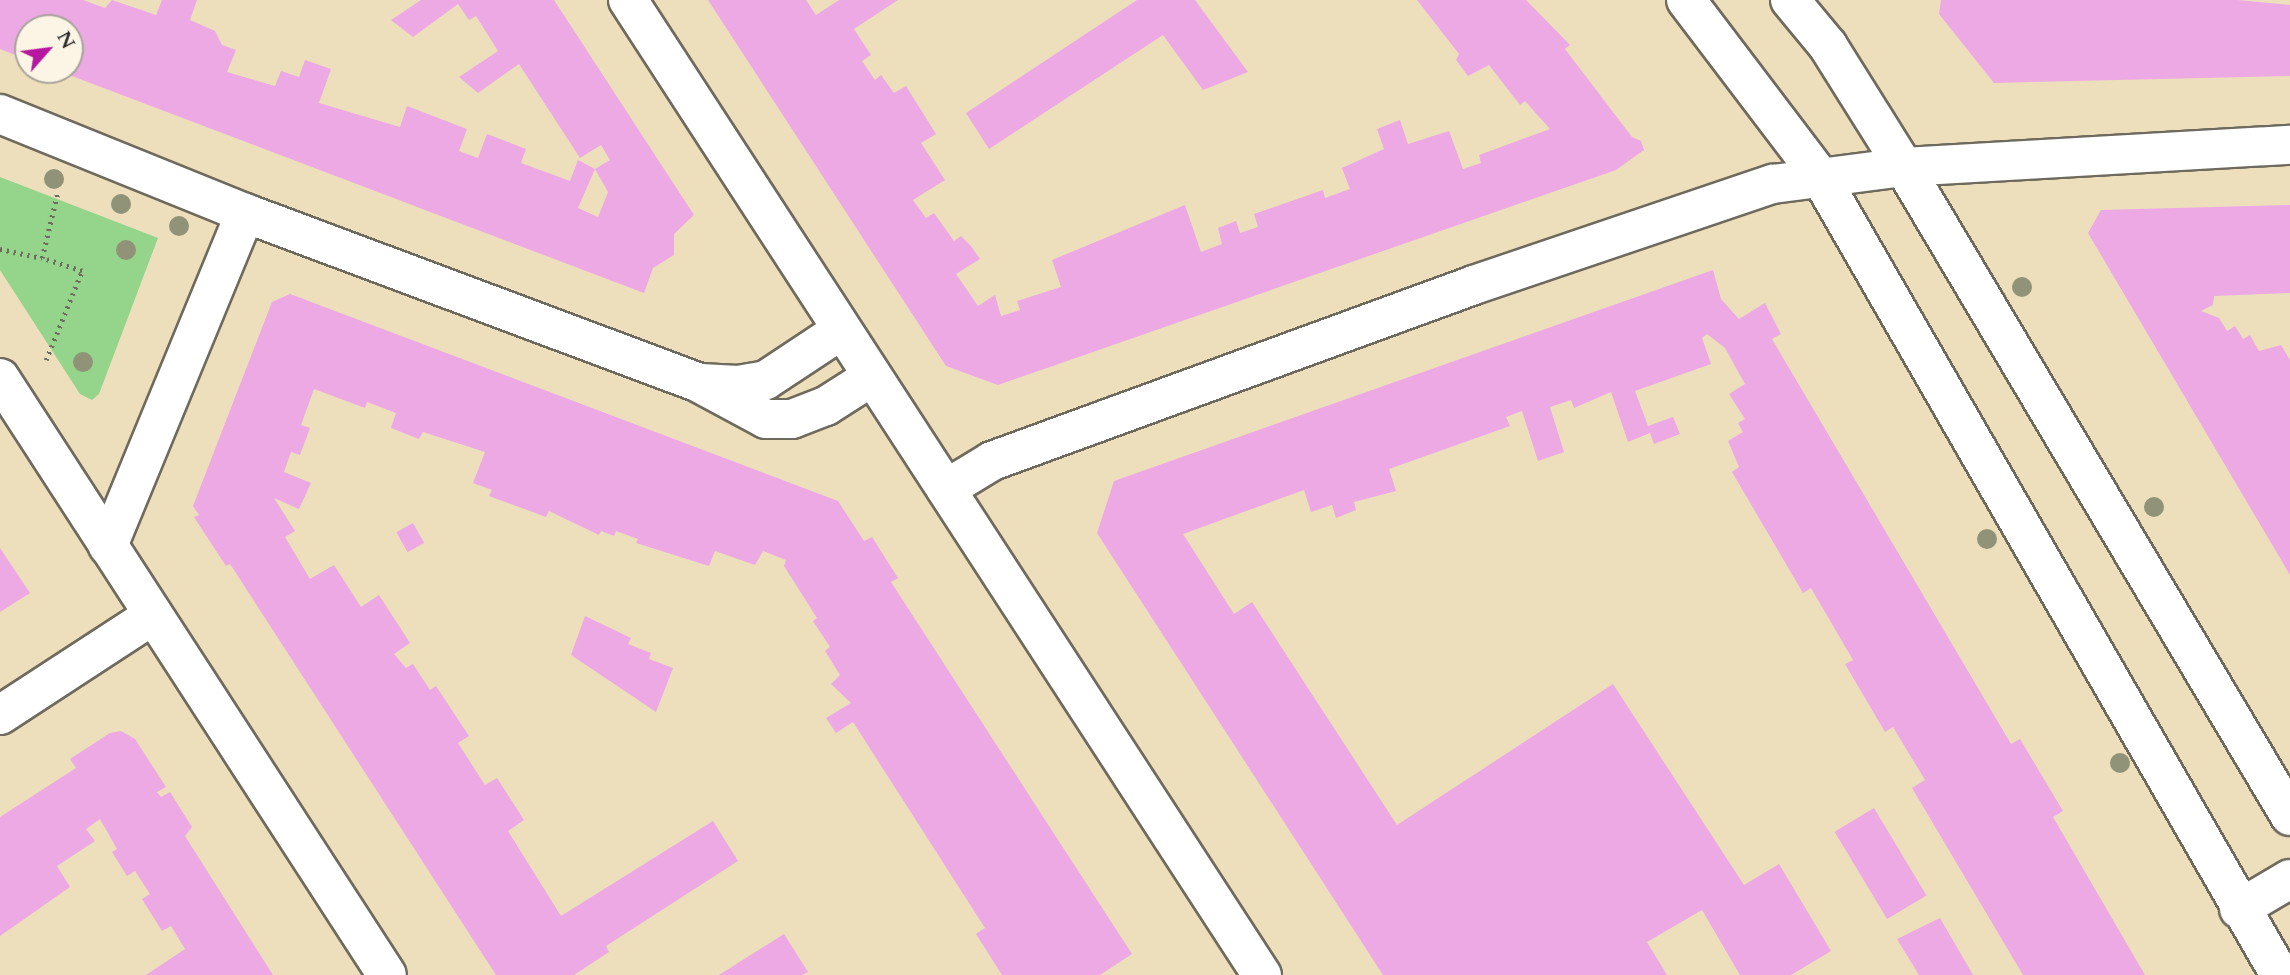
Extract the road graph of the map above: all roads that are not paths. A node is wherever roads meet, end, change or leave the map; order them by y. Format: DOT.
graph roads {
  1 [pos="628,0"];
  2 [pos="1686,0"];
  3 [pos="1790,0"];
  4 [pos="0,114"];
  5 [pos="2290,145"];
  6 [pos="1904,167"];
  7 [pos="1821,178"];
  8 [pos="245,213"];
  9 [pos="840,331"];
  10 [pos="0,377"];
  11 [pos="870,378"];
  12 [pos="699,383"];
  13 [pos="947,489"];
  14 [pos="108,546"];
  15 [pos="152,616"];
  16 [pos="0,715"];
  17 [pos="2290,816"];
  18 [pos="2290,879"];
  19 [pos="2239,909"];
  20 [pos="387,975"];
  21 [pos="1262,975"];
  22 [pos="2280,975"];
  1 -- 9 [label="street"];
  2 -- 7 [label="street"];
  3 -- 6 [label="street"];
  4 -- 8 [label="street"];
  5 -- 6 [label="street"];
  6 -- 7 [label="street"];
  6 -- 17 [label="street"];
  7 -- 13 [label="street"];
  7 -- 19 [label="street"];
  8 -- 12 [label="street"];
  8 -- 14 [label="street"];
  9 -- 11 [label="street"];
  9 -- 12 [label="street"];
  10 -- 14 [label="street"];
  11 -- 12 [label="street"];
  11 -- 13 [label="street"];
  13 -- 21 [label="street"];
  14 -- 15 [label="street"];
  15 -- 16 [label="street"];
  15 -- 20 [label="street"];
  18 -- 19 [label="street"];
  19 -- 22 [label="street"];
}
